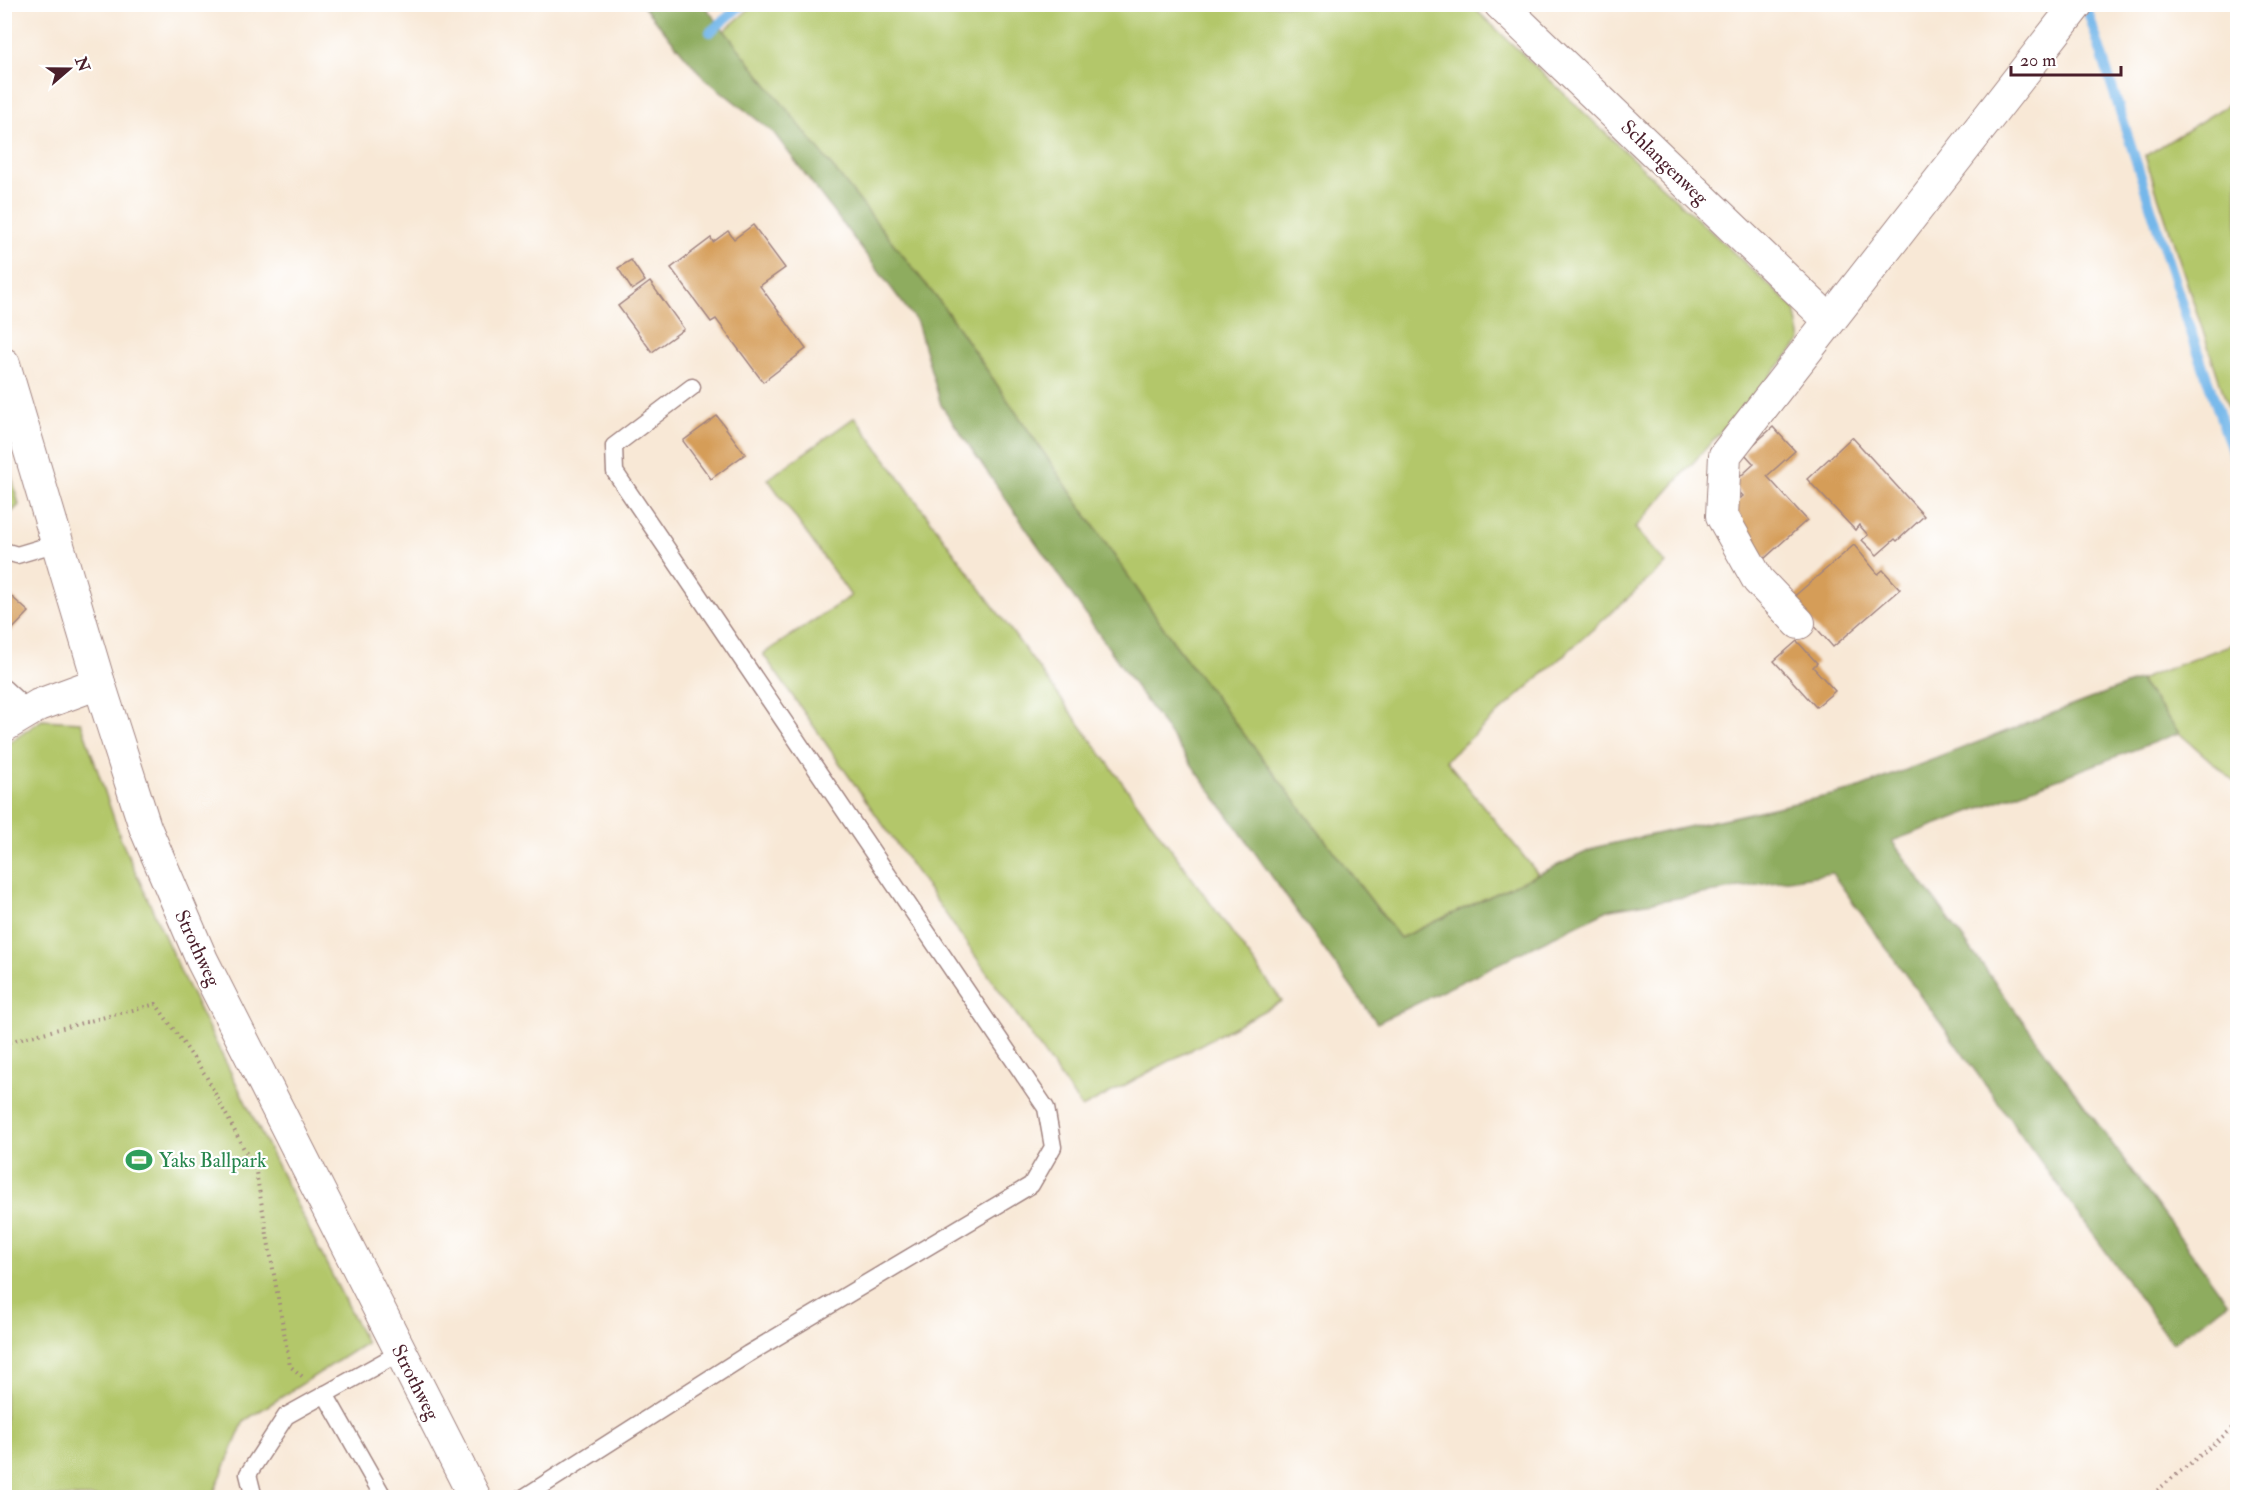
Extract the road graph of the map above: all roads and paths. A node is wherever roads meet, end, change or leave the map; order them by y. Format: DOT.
graph roads {
  1 [pos="1500,4"];
  2 [pos="2077,4"];
  3 [pos="1829,320"];
  4 [pos="4,364"];
  5 [pos="692,387"];
  6 [pos="57,543"];
  7 [pos="4,551"];
  8 [pos="1799,623"];
  9 [pos="99,683"];
  10 [pos="4,688"];
  11 [pos="16,718"];
  12 [pos="4,1043"];
  13 [pos="401,1352"];
  14 [pos="325,1394"];
  15 [pos="2238,1424"];
  16 [pos="254,1497"];
  17 [pos="384,1497"];
  18 [pos="475,1497"];
  19 [pos="523,1497"];
  20 [pos="2148,1497"];
  1 -- 3 [label="street, Schlangenweg"];
  2 -- 3 [label="street"];
  3 -- 8 [label="street"];
  4 -- 6 [label="street, Strothweg"];
  5 -- 19 [label="lane"];
  6 -- 7 [label="lane"];
  6 -- 9 [label="street, Strothweg"];
  9 -- 11 [label="street"];
  9 -- 13 [label="street, Strothweg"];
  10 -- 11 [label="lane"];
  12 -- 14 [label="path"];
  13 -- 14 [label="lane"];
  13 -- 18 [label="street, Strothweg"];
  14 -- 16 [label="lane"];
  14 -- 17 [label="lane"];
  15 -- 20 [label="path"];
}
